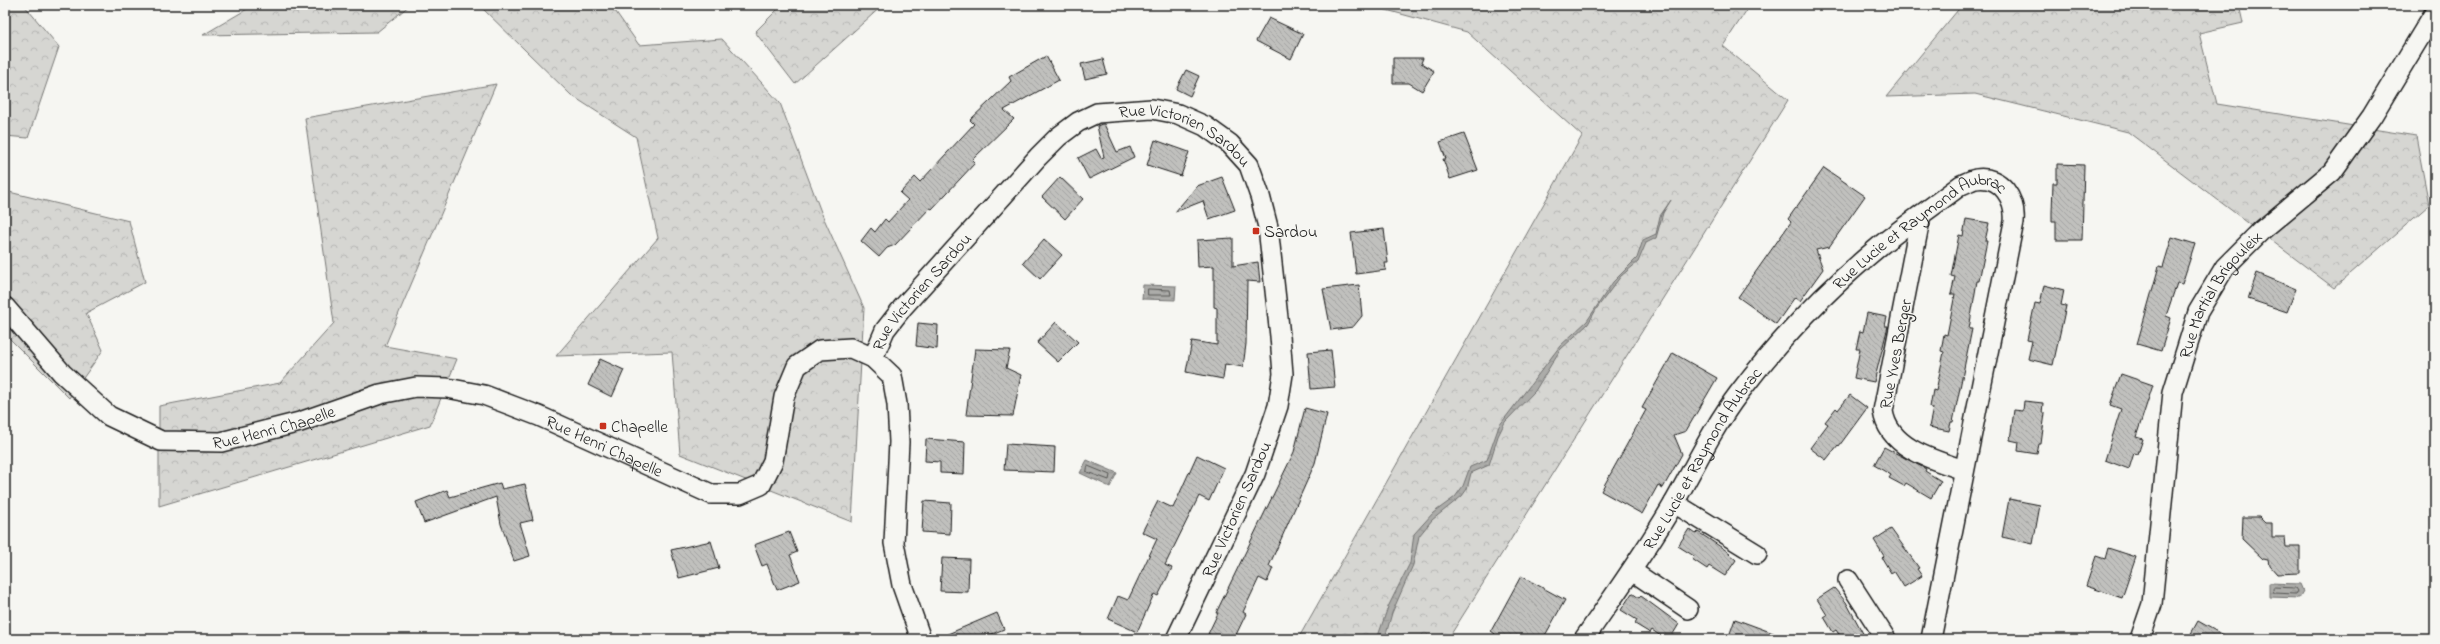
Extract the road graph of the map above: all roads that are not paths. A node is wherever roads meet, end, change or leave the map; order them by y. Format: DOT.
graph roads {
  1 [pos="2435,12"];
  2 [pos="1921,215"];
  3 [pos="5,307"];
  4 [pos="873,358"];
  5 [pos="1964,470"];
  6 [pos="1674,503"];
  7 [pos="1757,554"];
  8 [pos="1632,571"];
  9 [pos="1848,580"];
  10 [pos="1688,609"];
  11 [pos="921,639"];
  12 [pos="1176,639"];
  13 [pos="1584,639"];
  14 [pos="1886,639"];
  15 [pos="1932,639"];
  16 [pos="2140,639"];
  1 -- 16 [label="street, Rue Martial Brigouleix"];
  2 -- 5 [label="street, Rue Yves Berger"];
  2 -- 5 [label="street, Rue Lucie et Raymond Aubrac"];
  2 -- 6 [label="street, Rue Lucie et Raymond Aubrac"];
  3 -- 4 [label="street, Rue Henri Chapelle"];
  4 -- 11 [label="street, Rue Henri Chapelle"];
  4 -- 12 [label="street, Rue Victorien Sardou"];
  5 -- 15 [label="street, Rue Lucie et Raymond Aubrac"];
  6 -- 7 [label="street"];
  6 -- 8 [label="street, Rue Lucie et Raymond Aubrac"];
  8 -- 10 [label="street"];
  8 -- 13 [label="street, Rue Lucie et Raymond Aubrac"];
  9 -- 14 [label="street"];
}
